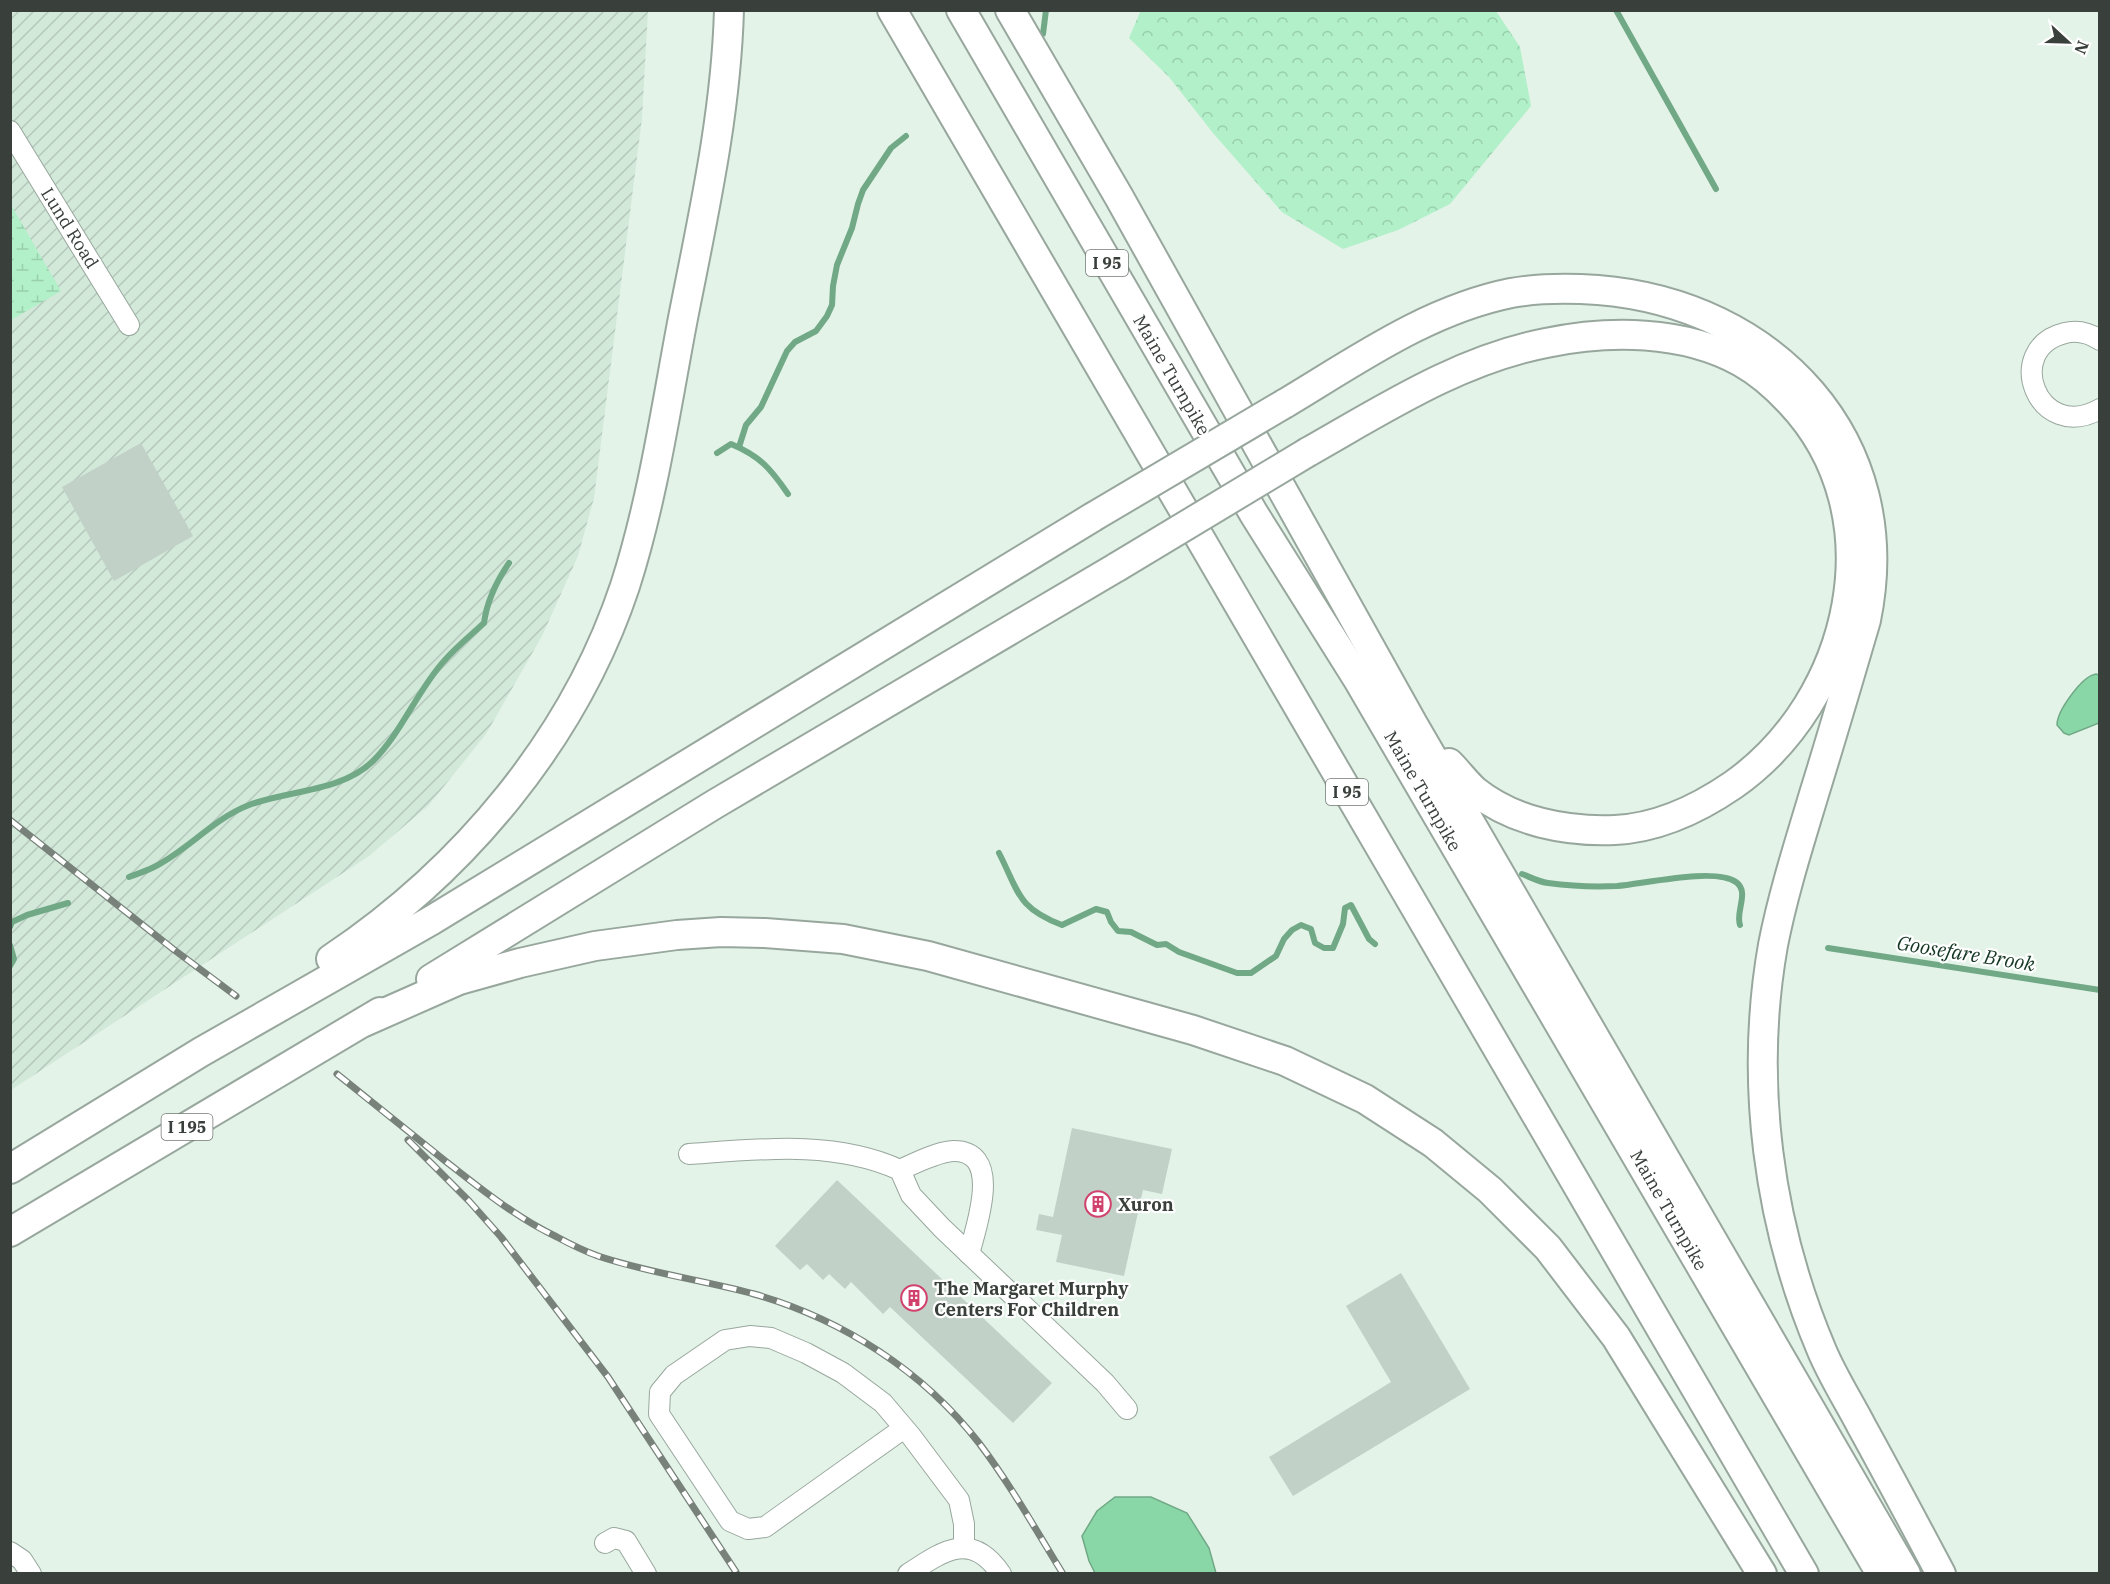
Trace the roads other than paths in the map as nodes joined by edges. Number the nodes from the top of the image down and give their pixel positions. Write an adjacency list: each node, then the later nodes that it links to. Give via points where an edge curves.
1 (729, 10): 11 (highway, via 721,114 646,513 624,588 589,670 551,737 509,796 431,880 344,951)
2 (892, 10): 27 (highway, I 95)
3 (961, 10): 28 (highway, Maine Turnpike / I 95, via 1254,514 1364,688)
4 (1010, 10): 9 (highway)
5 (10, 131): 6 (street, Lund Road)
6 (129, 324)
7 (2100, 340): 8 (street, via 2085,332 2057,335 2045,342 2032,367 2036,395 2057,414 2071,418)
8 (2100, 410)
9 (1413, 724): 10 (highway, bridge, via 1475,791 1514,813 1552,826 1587,831 1625,830 1658,823 1708,800 1742,778 1793,729 1817,692 1844,619 1850,572 1845,503 1819,438 1774,387 1744,363 1685,341 1630,335 1558,341 1501,354 1452,373 1308,452 715,804); 29 (highway)
10 (364, 1022): 15 (highway, I 195); 26 (highway, via 459,980 595,946 676,935 765,933 843,939 928,956 1193,1030 1285,1061 1365,1099 1433,1143 1490,1190 1548,1248 1616,1337)
11 (201, 1052): 13 (highway); 30 (highway, bridge, via 432,920 1401,334 1447,312 1513,293 1582,289 1659,299 1735,331 1794,374 1823,405 1842,435 1867,505 1873,577 1866,620 1773,945 1763,1041 1767,1145 1788,1255 1823,1354)
12 (689, 1154): 14 (street, via 779,1148 815,1150 879,1160)
13 (10, 1169)
14 (900, 1170): 16 (street, via 911,1195); 16 (street, via 954,1151 971,1156 981,1166 980,1216)
15 (10, 1232)
16 (969, 1254): 17 (street, via 1105,1383)
17 (1127, 1409)
18 (904, 1428): 18 (street, via 884,1403 843,1373 771,1338 725,1340 674,1375 660,1392 659,1414 730,1521 748,1529 765,1527); 20 (street, via 959,1500)
19 (605, 1543): 23 (street, via 614,1538 626,1541)
20 (964, 1548): 24 (street, via 946,1552); 25 (street, via 990,1558)
21 (10, 1552): 22 (street, via 22,1560)
22 (31, 1574)
23 (646, 1574)
24 (908, 1574)
25 (1001, 1574)
26 (1762, 1574)
27 (1804, 1574)
28 (1881, 1574)
29 (1906, 1574)
30 (1941, 1574)

